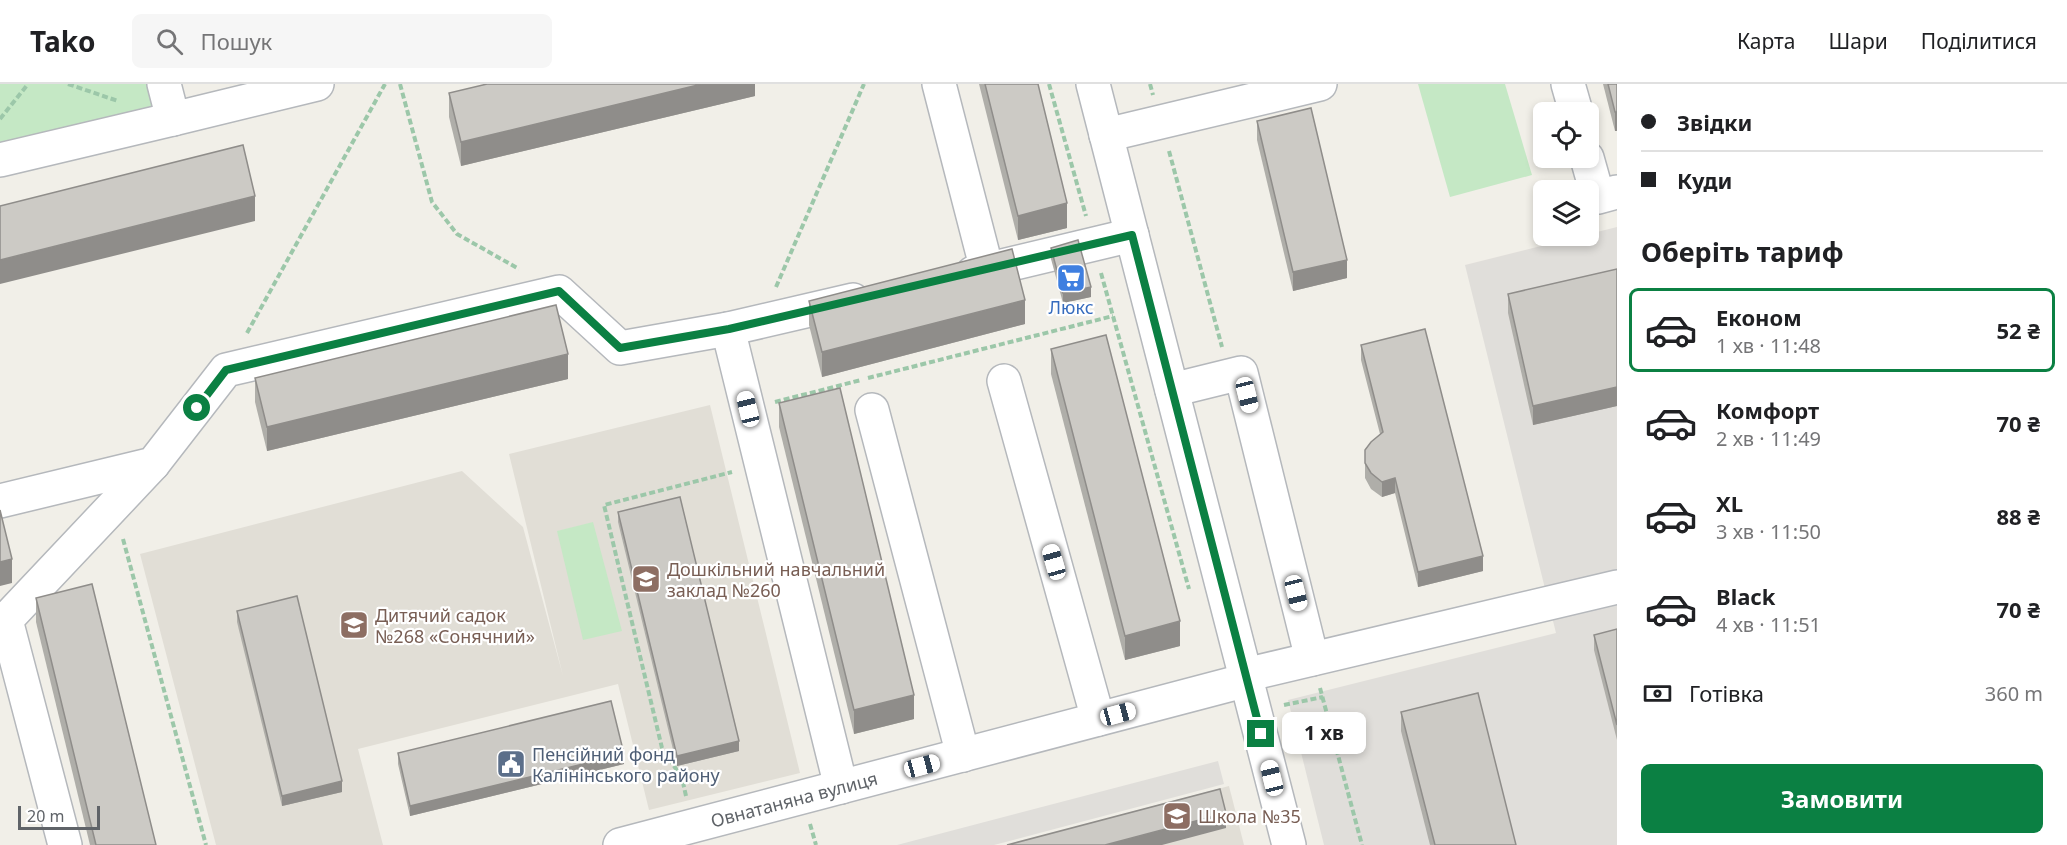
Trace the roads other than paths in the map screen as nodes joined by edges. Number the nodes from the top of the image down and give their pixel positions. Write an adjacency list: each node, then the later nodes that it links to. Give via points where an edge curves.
1 (164, 84): 8 (street)
2 (316, 84): 8 (street)
3 (939, 84): 14 (street)
4 (1093, 84): 9 (street)
5 (1320, 84): 9 (street)
6 (1568, 84): 7 (street)
7 (1572, 102)
8 (173, 119): 10 (street)
9 (1106, 135): 13 (street)
10 (0, 160)
11 (1590, 168): 12 (street, via 1598,197)
12 (1617, 192)
13 (1132, 235): 14 (street); 19 (street)
14 (987, 270): 15 (street)
15 (942, 280)
16 (886, 293): 17 (street)
17 (729, 329): 21 (street, via 620,348 559,291 226,370); 28 (street)
18 (1004, 381): 26 (street)
19 (1172, 390): 24 (street, via 1241,373); 25 (street)
20 (872, 410): 27 (street)
21 (153, 464): 22 (street); 29 (street, via 6,620)
22 (0, 501)
23 (1617, 587): 24 (street, Овнатаняна вулиця)
24 (1312, 659): 25 (street, Овнатаняна вулиця)
25 (1246, 677): 26 (street, Овнатаняна вулиця); 31 (street)
26 (1098, 719): 27 (street, Овнатаняна вулиця)
27 (963, 755): 28 (street, Овнатаняна вулиця)
28 (841, 787): 30 (street, Овнатаняна вулиця)
29 (65, 845)
30 (620, 845)
31 (1289, 845)

